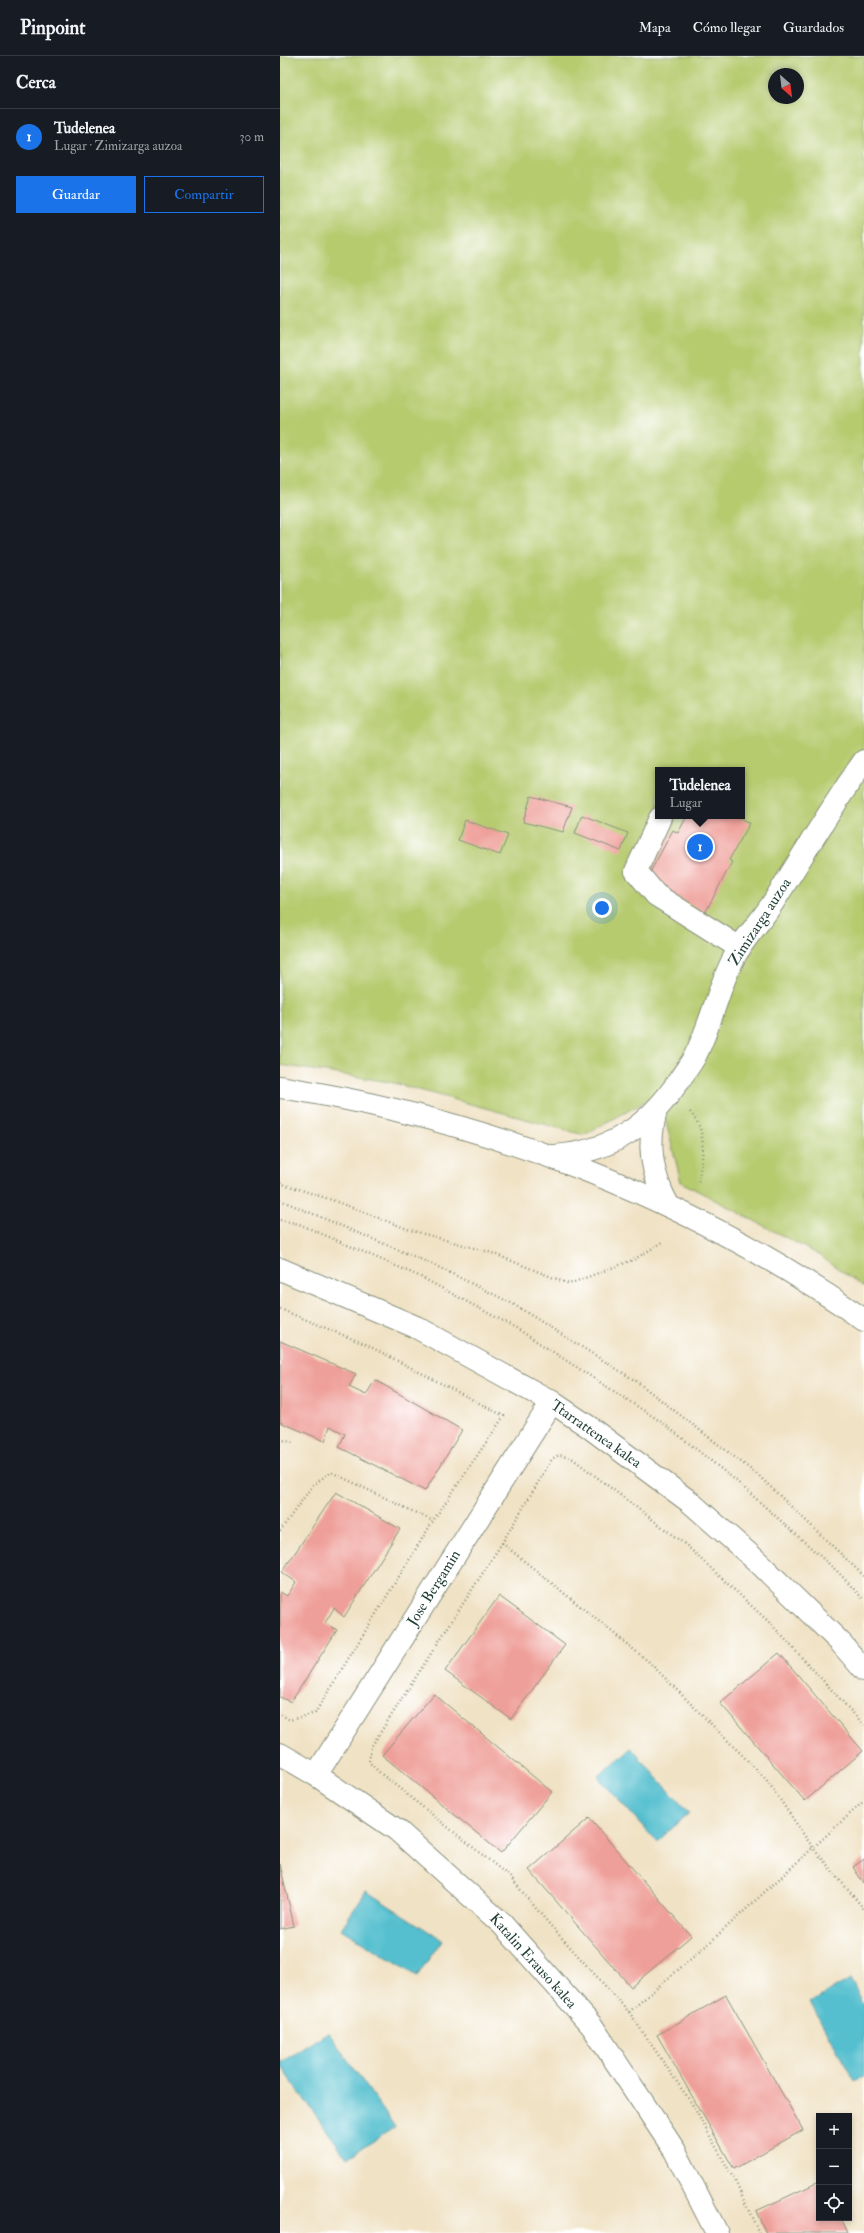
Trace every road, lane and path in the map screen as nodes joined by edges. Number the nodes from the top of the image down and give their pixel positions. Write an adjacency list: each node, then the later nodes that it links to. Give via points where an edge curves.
1 (864, 761): 3 (street, Zimizarga auzoa, via 834,802 773,902)
2 (660, 819): 3 (street, via 636,871 656,895)
3 (740, 948): 5 (street, Zimizarga auzoa, via 720,988 695,1056)
4 (280, 1087): 7 (street, via 356,1100 430,1118)
5 (672, 1091): 6 (street, Zimizarga auzoa); 9 (path, via 696,1118 704,1142)
6 (656, 1110): 7 (street, Zimizarga auzoa, via 625,1136 608,1145); 11 (street, via 650,1142 651,1159 658,1186)
7 (551, 1157): 11 (street)
8 (280, 1183): 13 (path, via 410,1230 492,1253 569,1284 633,1260)
9 (698, 1183)
10 (280, 1200): 23 (path, via 432,1264 513,1304 636,1381 758,1475)
11 (668, 1205): 16 (street, via 776,1262)
12 (280, 1220): 24 (path, via 299,1224 420,1276 516,1328 657,1419 734,1479 838,1572)
13 (662, 1242)
14 (280, 1269): 17 (street, Ttarrattenea kalea, via 416,1327)
15 (280, 1309): 20 (path, via 367,1345 504,1416)
16 (864, 1320)
17 (552, 1402): 25 (street, Ttarrattenea kalea, via 690,1502 758,1562 841,1643); 29 (street, Jose Bergamin)
18 (280, 1439): 19 (path)
19 (292, 1443)
20 (433, 1521): 21 (path, via 331,1472 313,1485); 26 (path, via 315,1713 290,1720)
21 (280, 1531)
22 (502, 1543): 27 (path, via 552,1459 560,1455 573,1459 687,1546 770,1623); 31 (path, via 648,1661 766,1779); 33 (path, via 371,1747 369,1762 509,1876)
23 (864, 1576)
24 (864, 1600)
25 (864, 1670)
26 (280, 1714)
27 (864, 1725)
28 (280, 1754): 29 (street, Katalin Erauso kalea)
29 (316, 1775): 34 (street, Katalin Erauso kalea, via 397,1830 502,1924 592,2026 675,2151)
30 (864, 1801): 31 (path)
31 (814, 1848): 32 (path); 33 (path)
32 (864, 1909)
33 (629, 2012): 35 (path, via 692,2104 735,2181)
34 (716, 2233)
35 (759, 2233)

